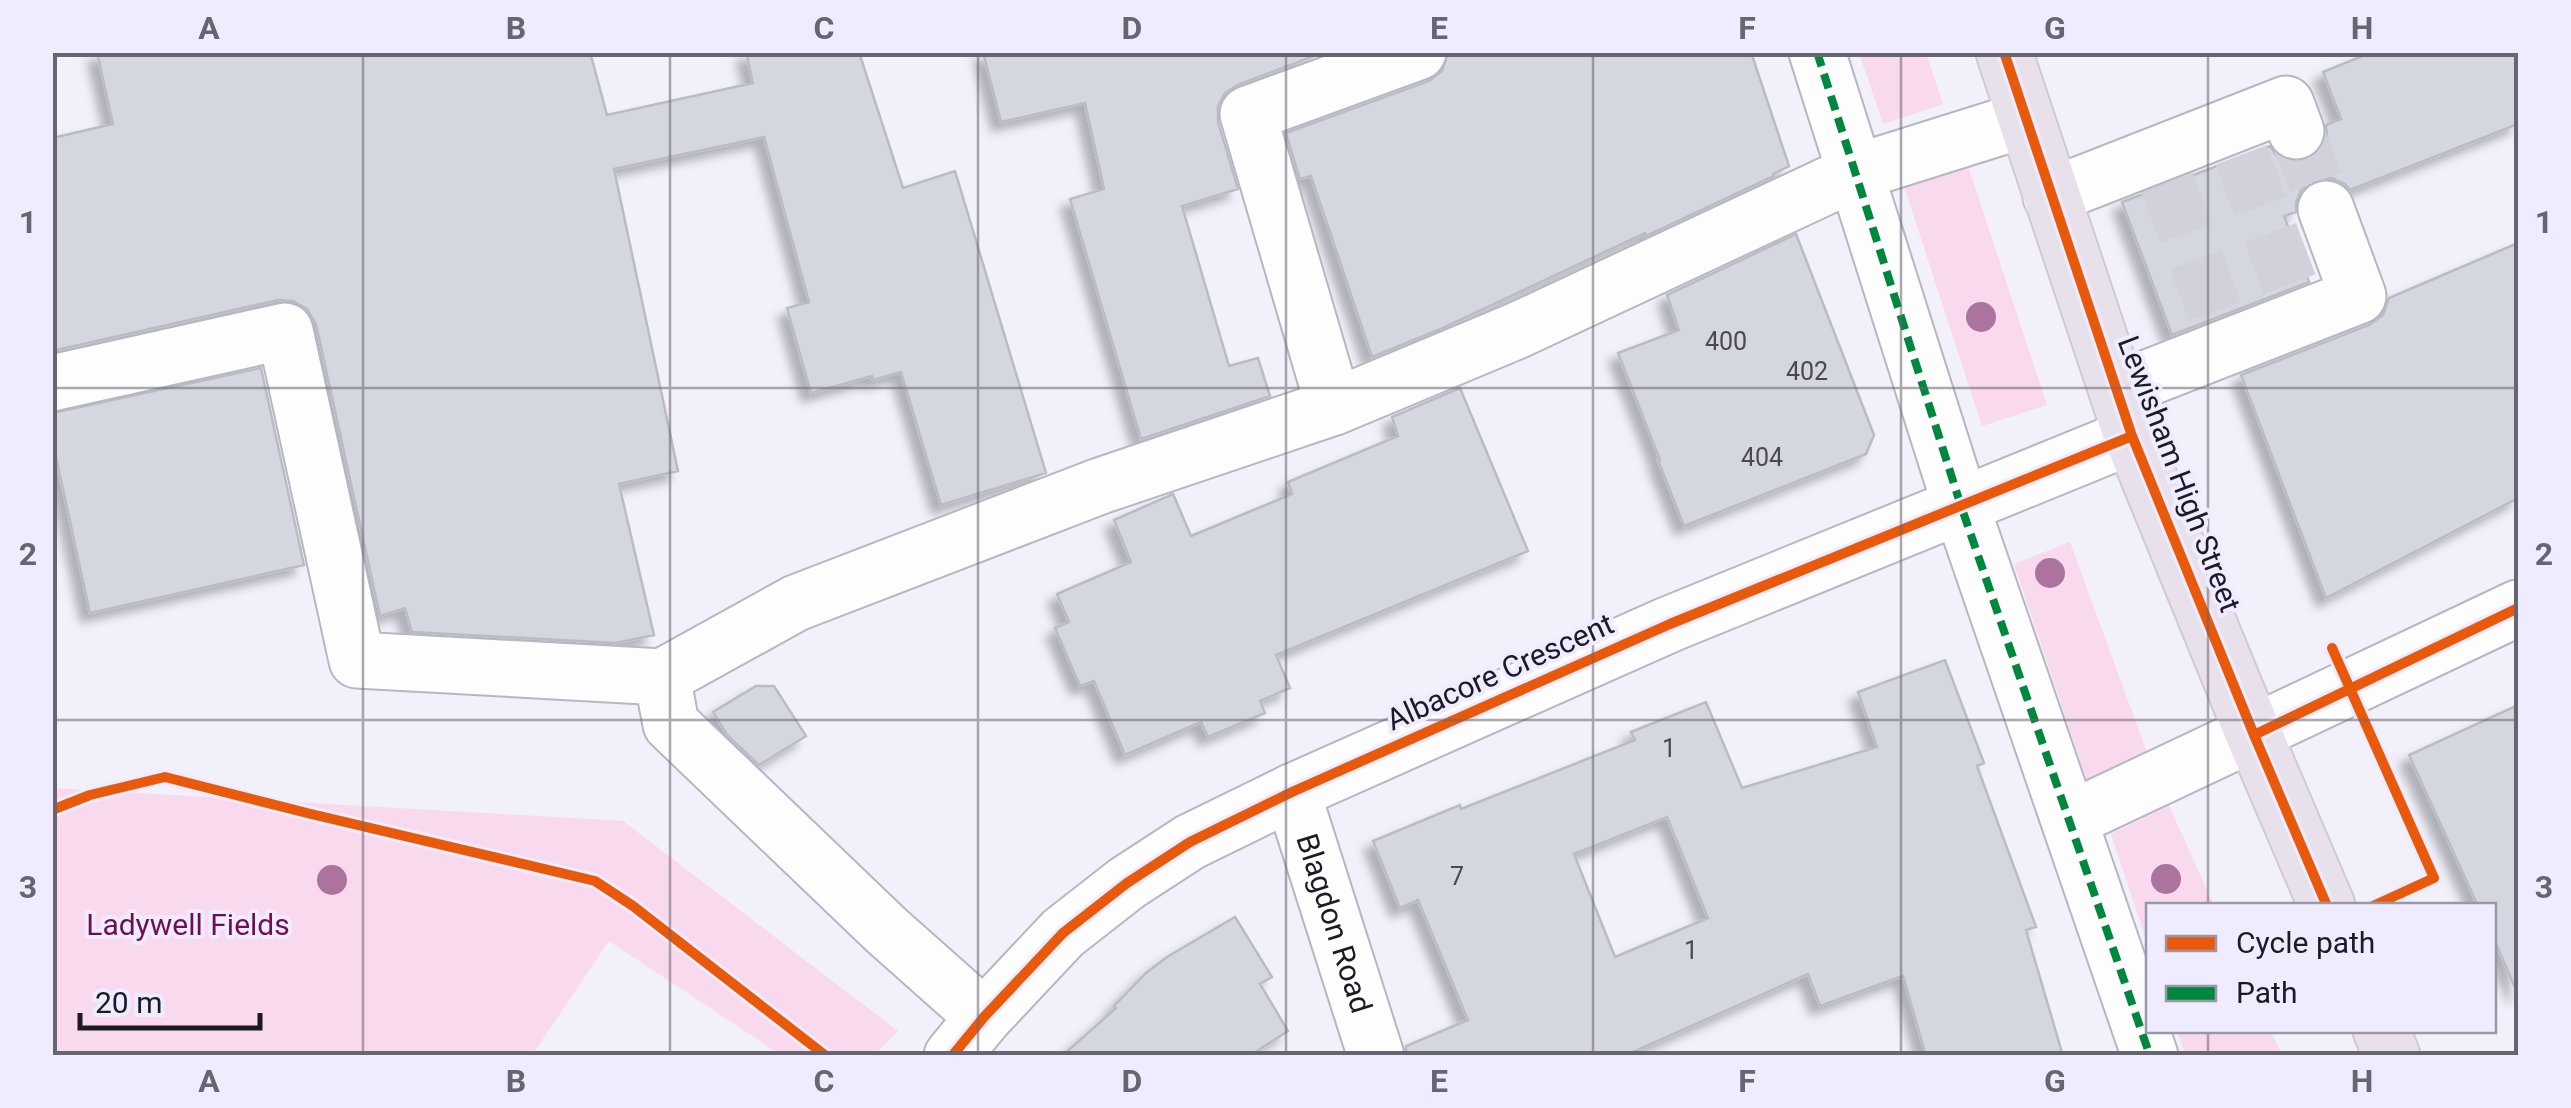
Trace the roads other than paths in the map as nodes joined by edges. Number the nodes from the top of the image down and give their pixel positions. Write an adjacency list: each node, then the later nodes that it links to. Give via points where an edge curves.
1 (1418, 52): 10 (street, via 1248,114)
2 (1817, 52): 6 (street)
3 (2004, 52): 4 (highway, Lewisham High Street)
4 (2026, 119): 6 (street); 7 (highway, Lewisham High Street)
5 (2296, 131): 7 (street, via 2286,104 2235,140 2162,168)
6 (1854, 173): 10 (street, via 1516,331); 12 (street)
7 (2051, 196): 11 (highway, Lewisham High Street)
8 (2326, 209): 11 (street, Albacore Crescent, via 2358,296)
9 (52, 384): 14 (street, via 285,332 358,660)
10 (1334, 407): 14 (street, via 1100,486 796,603)
11 (2125, 413): 12 (street, Albacore Crescent); 15 (highway, Lewisham High Street)
12 (1961, 506): 16 (street, Albacore Crescent, via 1670,624); 17 (street)
13 (2518, 608): 15 (street)
14 (662, 677): 19 (street, via 671,724 886,930)
15 (2254, 735): 17 (street); 18 (highway, Lewisham High Street)
16 (1292, 792): 19 (street, Albacore Crescent, via 1190,842 1127,883 1063,933); 20 (street, Blagdon Road)
17 (2069, 820): 21 (street)
18 (2327, 903)
19 (968, 1036)
20 (1376, 1056)
21 (2150, 1056)

